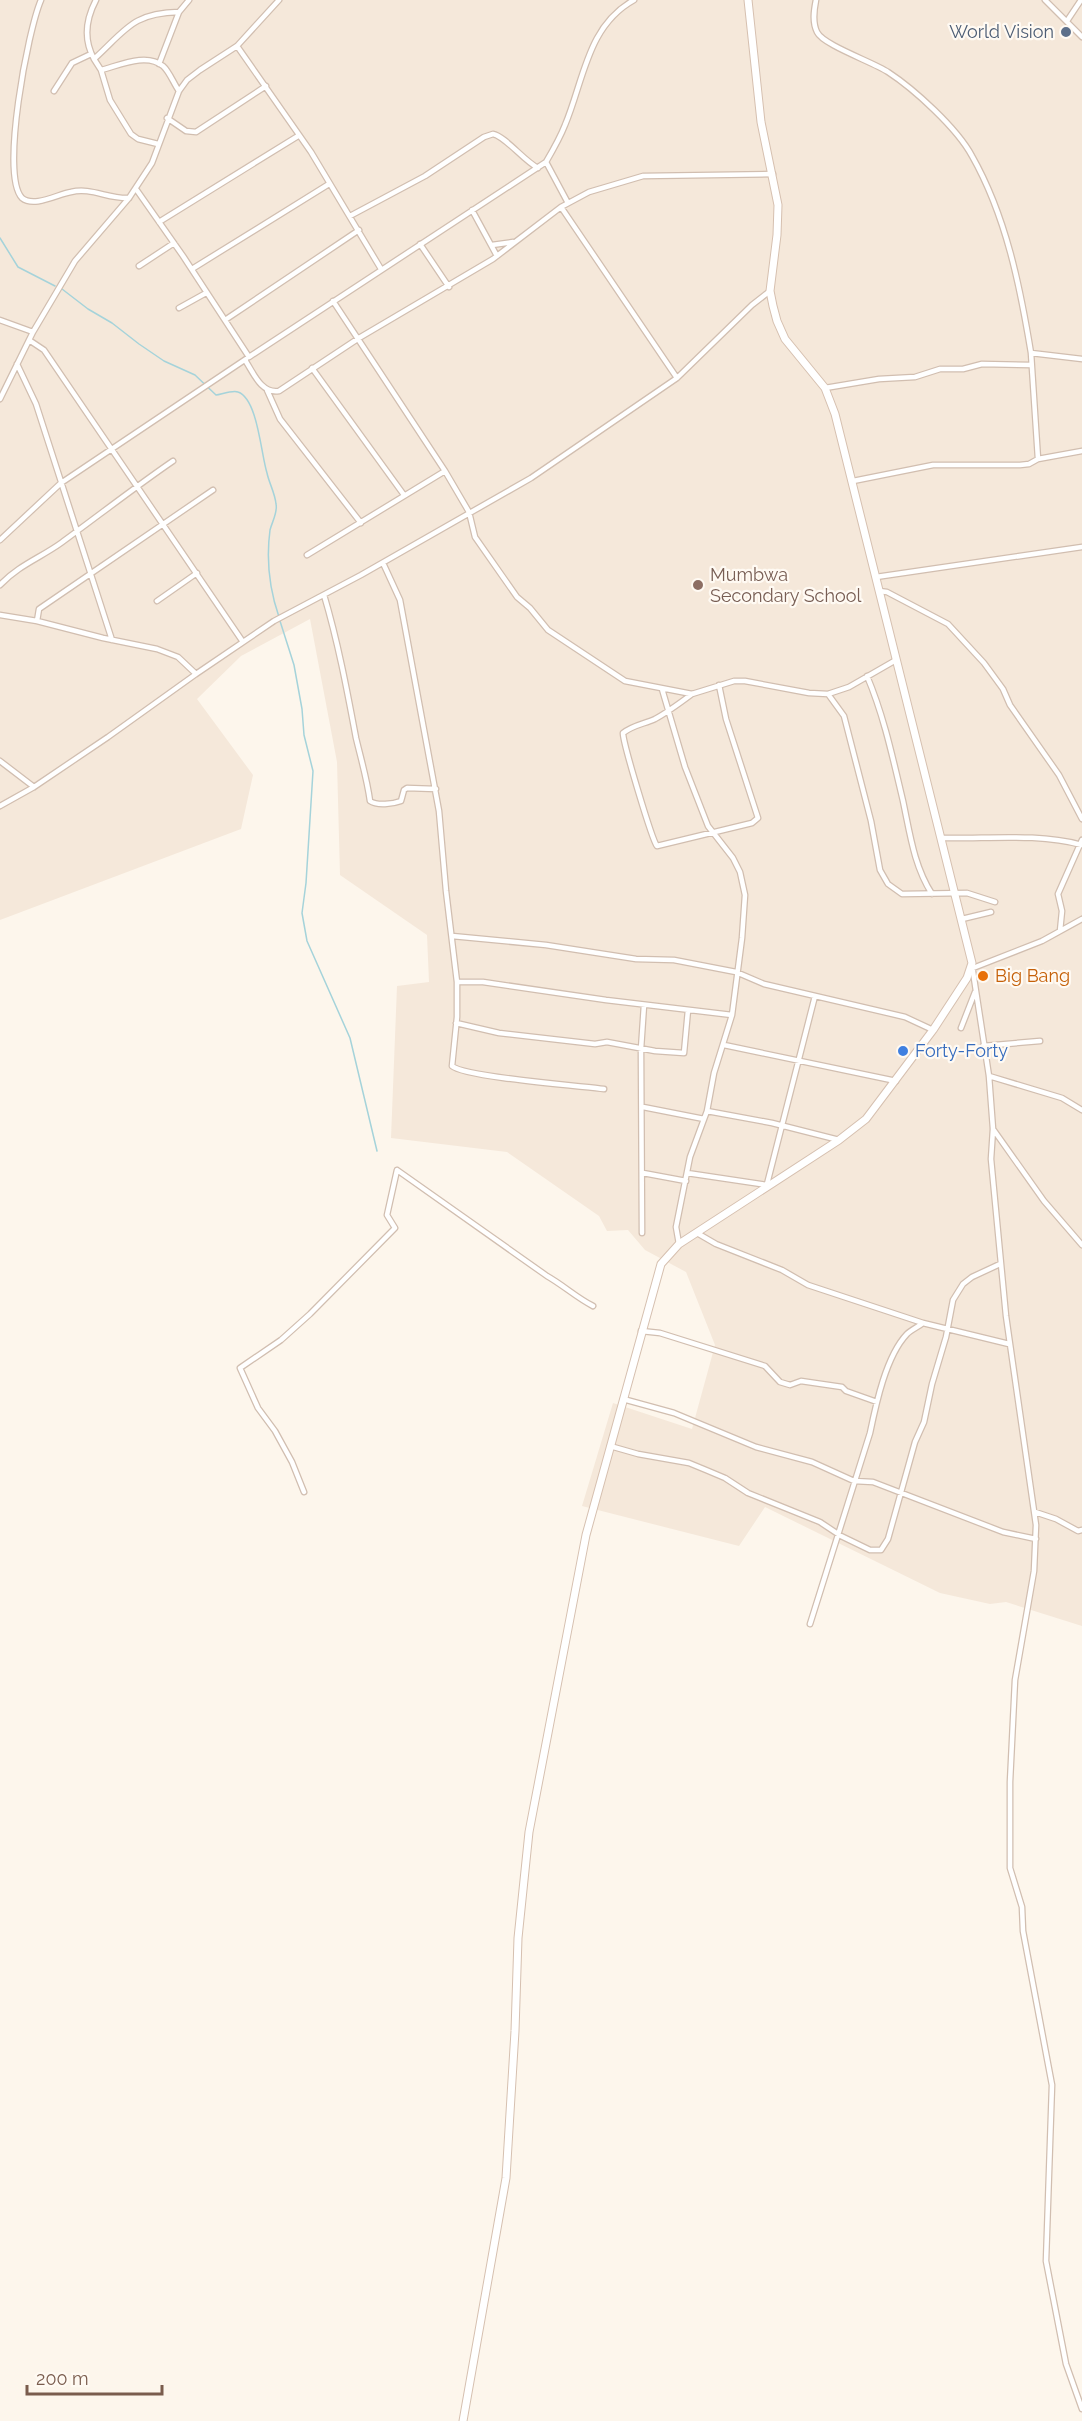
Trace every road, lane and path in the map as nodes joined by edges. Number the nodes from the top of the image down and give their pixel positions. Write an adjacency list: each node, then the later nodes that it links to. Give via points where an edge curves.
1 (41, 0): 28 (street, via 12,126 18,192 28,200 44,200 78,190)
2 (96, 0): 14 (street, via 88,18 87,39)
3 (189, 0): 10 (street)
4 (279, 0): 13 (street)
5 (634, 0): 23 (street, via 612,16 592,44 566,124)
6 (748, 0): 25 (street, via 761,122)
7 (816, 0): 53 (street, via 815,25 822,38 869,61 914,91 971,154 1000,218 1017,278)
8 (1045, 0): 11 (street)
9 (1081, 0): 11 (street)
10 (179, 12): 14 (street, via 138,19); 15 (street)
11 (1067, 21): 12 (street)
12 (1082, 37)
13 (237, 46): 17 (street); 19 (street, via 187,80)
14 (93, 56): 16 (street); 18 (street, via 72,63)
15 (159, 64): 16 (street, via 140,60); 19 (street)
16 (101, 70): 22 (street, via 110,100 131,134)
17 (266, 86): 20 (street, via 196,132 186,131); 21 (street)
18 (54, 91)
19 (179, 91): 20 (street)
20 (167, 118): 22 (street)
21 (298, 136): 26 (street); 33 (street)
22 (158, 144): 27 (street)
23 (546, 162): 24 (street); 29 (street)
24 (538, 168): 31 (street); 32 (street, via 493,134)
25 (773, 174): 29 (street, via 643,176 589,192); 44 (street, via 778,205)
26 (329, 184): 32 (street); 41 (street)
27 (136, 189): 28 (street); 33 (street)
28 (129, 198): 50 (street, via 75,261)
29 (568, 203): 30 (street)
30 (561, 207): 35 (street); 59 (street)
31 (472, 210): 37 (street); 38 (street)
32 (350, 216): 34 (street)
33 (159, 222): 36 (street)
34 (360, 230): 42 (street); 49 (street)
35 (519, 239): 38 (street); 39 (street)
36 (174, 243): 40 (street); 41 (street)
37 (420, 244): 42 (street); 43 (street)
38 (492, 245): 39 (street)
39 (497, 256): 43 (street)
40 (139, 266)
41 (192, 269): 45 (street)
42 (381, 269): 46 (street)
43 (449, 287): 51 (street)
44 (770, 291): 59 (street); 60 (street, via 785,339)
45 (206, 293): 47 (street); 49 (street)
46 (333, 301): 51 (street); 54 (street)
47 (180, 308)
48 (0, 320): 50 (street)
49 (225, 320): 54 (street)
50 (33, 332): 52 (street)
51 (359, 338): 58 (street); 67 (street)
52 (29, 340): 56 (street); 63 (street, via 44,350)
53 (1031, 353): 55 (street); 57 (street)
54 (247, 358): 61 (street); 63 (street)
55 (1082, 359)
56 (17, 364): 62 (street); 69 (street, via 36,404)
57 (1032, 364): 60 (street, via 982,364); 65 (street)
58 (312, 368): 61 (street, via 279,391); 72 (street)
59 (677, 378): 73 (street, via 531,478)
60 (825, 388): 68 (street)
61 (267, 390): 74 (street, via 280,419)
62 (0, 399)
63 (112, 448): 69 (street); 70 (street)
64 (1082, 451): 65 (street)
65 (1038, 459): 68 (street, via 1020,465 933,465)
66 (173, 461): 70 (street)
67 (445, 471): 72 (street); 73 (street)
68 (854, 481): 83 (street)
69 (61, 483): 76 (street); 77 (street)
70 (138, 486): 75 (street); 76 (street)
71 (213, 490): 75 (street)
72 (404, 495): 74 (street)
73 (469, 512): 80 (street); 96 (street, via 475,537 517,597 548,630 627,682)
74 (361, 523): 79 (street)
75 (163, 525): 81 (street); 82 (street)
76 (76, 530): 82 (street); 84 (street, via 22,565)
77 (0, 540)
78 (1082, 547): 83 (street)
79 (307, 555)
80 (383, 563): 86 (street); 102 (street, via 400,600)
81 (197, 573): 87 (street); 91 (street)
82 (90, 574): 89 (street, via 39,609); 90 (street)
83 (876, 577): 85 (street)
84 (0, 585)
85 (879, 591): 92 (street); 104 (street, via 939,617 962,637 1003,689 1059,775)
86 (324, 595): 91 (street); 102 (street, via 370,801 394,803 401,801 407,788)
87 (157, 601)
88 (0, 615): 89 (street)
89 (37, 621): 90 (street)
90 (112, 640): 93 (street, via 168,652)
91 (243, 642): 93 (street)
92 (896, 660): 94 (street); 106 (street)
93 (195, 674): 101 (street)
94 (867, 676): 98 (street); 109 (street, via 888,738 919,873)
95 (719, 685): 97 (street); 98 (street, via 745,681); 105 (street, via 758,818)
96 (662, 689): 97 (street); 99 (street)
97 (692, 694): 99 (street)
98 (828, 694): 109 (street, via 844,716 880,870 894,890 902,894)
99 (669, 711): 105 (street, via 685,767); 105 (street, via 623,735 654,844 660,846)
100 (0, 761): 101 (street)
101 (34, 787): 103 (street)
102 (436, 789): 115 (street)
103 (0, 806)
104 (1082, 819)
105 (713, 833): 117 (street, via 733,858 744,882 745,915)
106 (942, 838): 107 (street, via 999,837); 108 (street)
107 (1081, 843): 114 (street, via 1058,894 1062,911)
108 (955, 893): 109 (street); 110 (street); 112 (street)
109 (932, 894)
110 (995, 902)
111 (991, 912): 112 (street)
112 (962, 919): 116 (street)
113 (1082, 919): 114 (street)
114 (1060, 931): 116 (street)
115 (452, 936): 117 (street, via 636,959 674,960); 118 (street)
116 (972, 965): 119 (street); 126 (street)
117 (736, 972): 120 (street, via 764,984); 123 (street)
118 (457, 982): 121 (street, via 483,982); 124 (street)
119 (976, 990): 125 (street); 129 (street)
120 (815, 996): 126 (street, via 905,1017); 131 (street)
121 (644, 1005): 122 (street); 130 (street)
122 (688, 1010): 123 (street); 130 (street, via 684,1053)
123 (732, 1015): 128 (street)
124 (456, 1023): 130 (street, via 499,1033); 134 (street, via 451,1064 454,1069)
125 (962, 1028)
126 (933, 1030): 133 (street)
127 (1041, 1041): 129 (street)
128 (724, 1045): 131 (street); 137 (street)
129 (984, 1046): 132 (street)
130 (641, 1048): 135 (street)
131 (798, 1062): 133 (street); 139 (street)
132 (989, 1076): 136 (street, via 1062,1098); 140 (street)
133 (896, 1081): 141 (street, via 866,1119)
134 (604, 1089)
135 (643, 1107): 138 (street); 142 (street)
136 (1082, 1110)
137 (707, 1111): 138 (street); 139 (street)
138 (704, 1119): 143 (street)
139 (782, 1125): 141 (street); 145 (street)
140 (993, 1129): 149 (street, via 1044,1201); 150 (street, via 991,1159)
141 (839, 1140): 145 (street)
142 (643, 1173): 144 (street); 146 (street)
143 (687, 1173): 144 (street); 145 (street)
144 (686, 1181): 148 (street, via 676,1227)
145 (766, 1187): 147 (street)
146 (642, 1233)
147 (697, 1233): 148 (street); 152 (street, via 808,1285)
148 (679, 1244): 154 (street, via 661,1264)
149 (1082, 1245)
150 (1000, 1264): 153 (street, via 963,1284 953,1300); 155 (street)
151 (593, 1306): 160 (street, via 397,1170 387,1215 395,1228 281,1340 240,1368 258,1408 292,1462)
152 (923, 1323): 153 (street); 157 (street, via 907,1334 896,1350)
153 (947, 1330): 155 (street); 161 (street)
154 (641, 1331): 156 (street); 157 (street, via 660,1333 765,1366 780,1382 790,1385 801,1381 842,1388)
155 (1009, 1344): 162 (street)
156 (623, 1399): 158 (street); 159 (street, via 674,1413)
157 (877, 1401): 159 (street)
158 (610, 1446): 164 (street, via 688,1463 819,1522); 168 (street, via 586,1535 529,1832 518,1938 506,2178)
159 (854, 1481): 161 (street, via 873,1482); 164 (street)
160 (304, 1492)
161 (902, 1493): 164 (street, via 888,1539 880,1550 870,1550); 165 (street, via 1003,1532)
162 (1035, 1512): 163 (street); 165 (street)
163 (1082, 1530)
164 (839, 1535): 166 (street)
165 (1036, 1539): 167 (street, via 1015,1680 1010,1868 1022,1906 1023,1931 1052,2085 1046,2261 1066,2364)
166 (810, 1624)
167 (1082, 2409)
168 (463, 2421)

